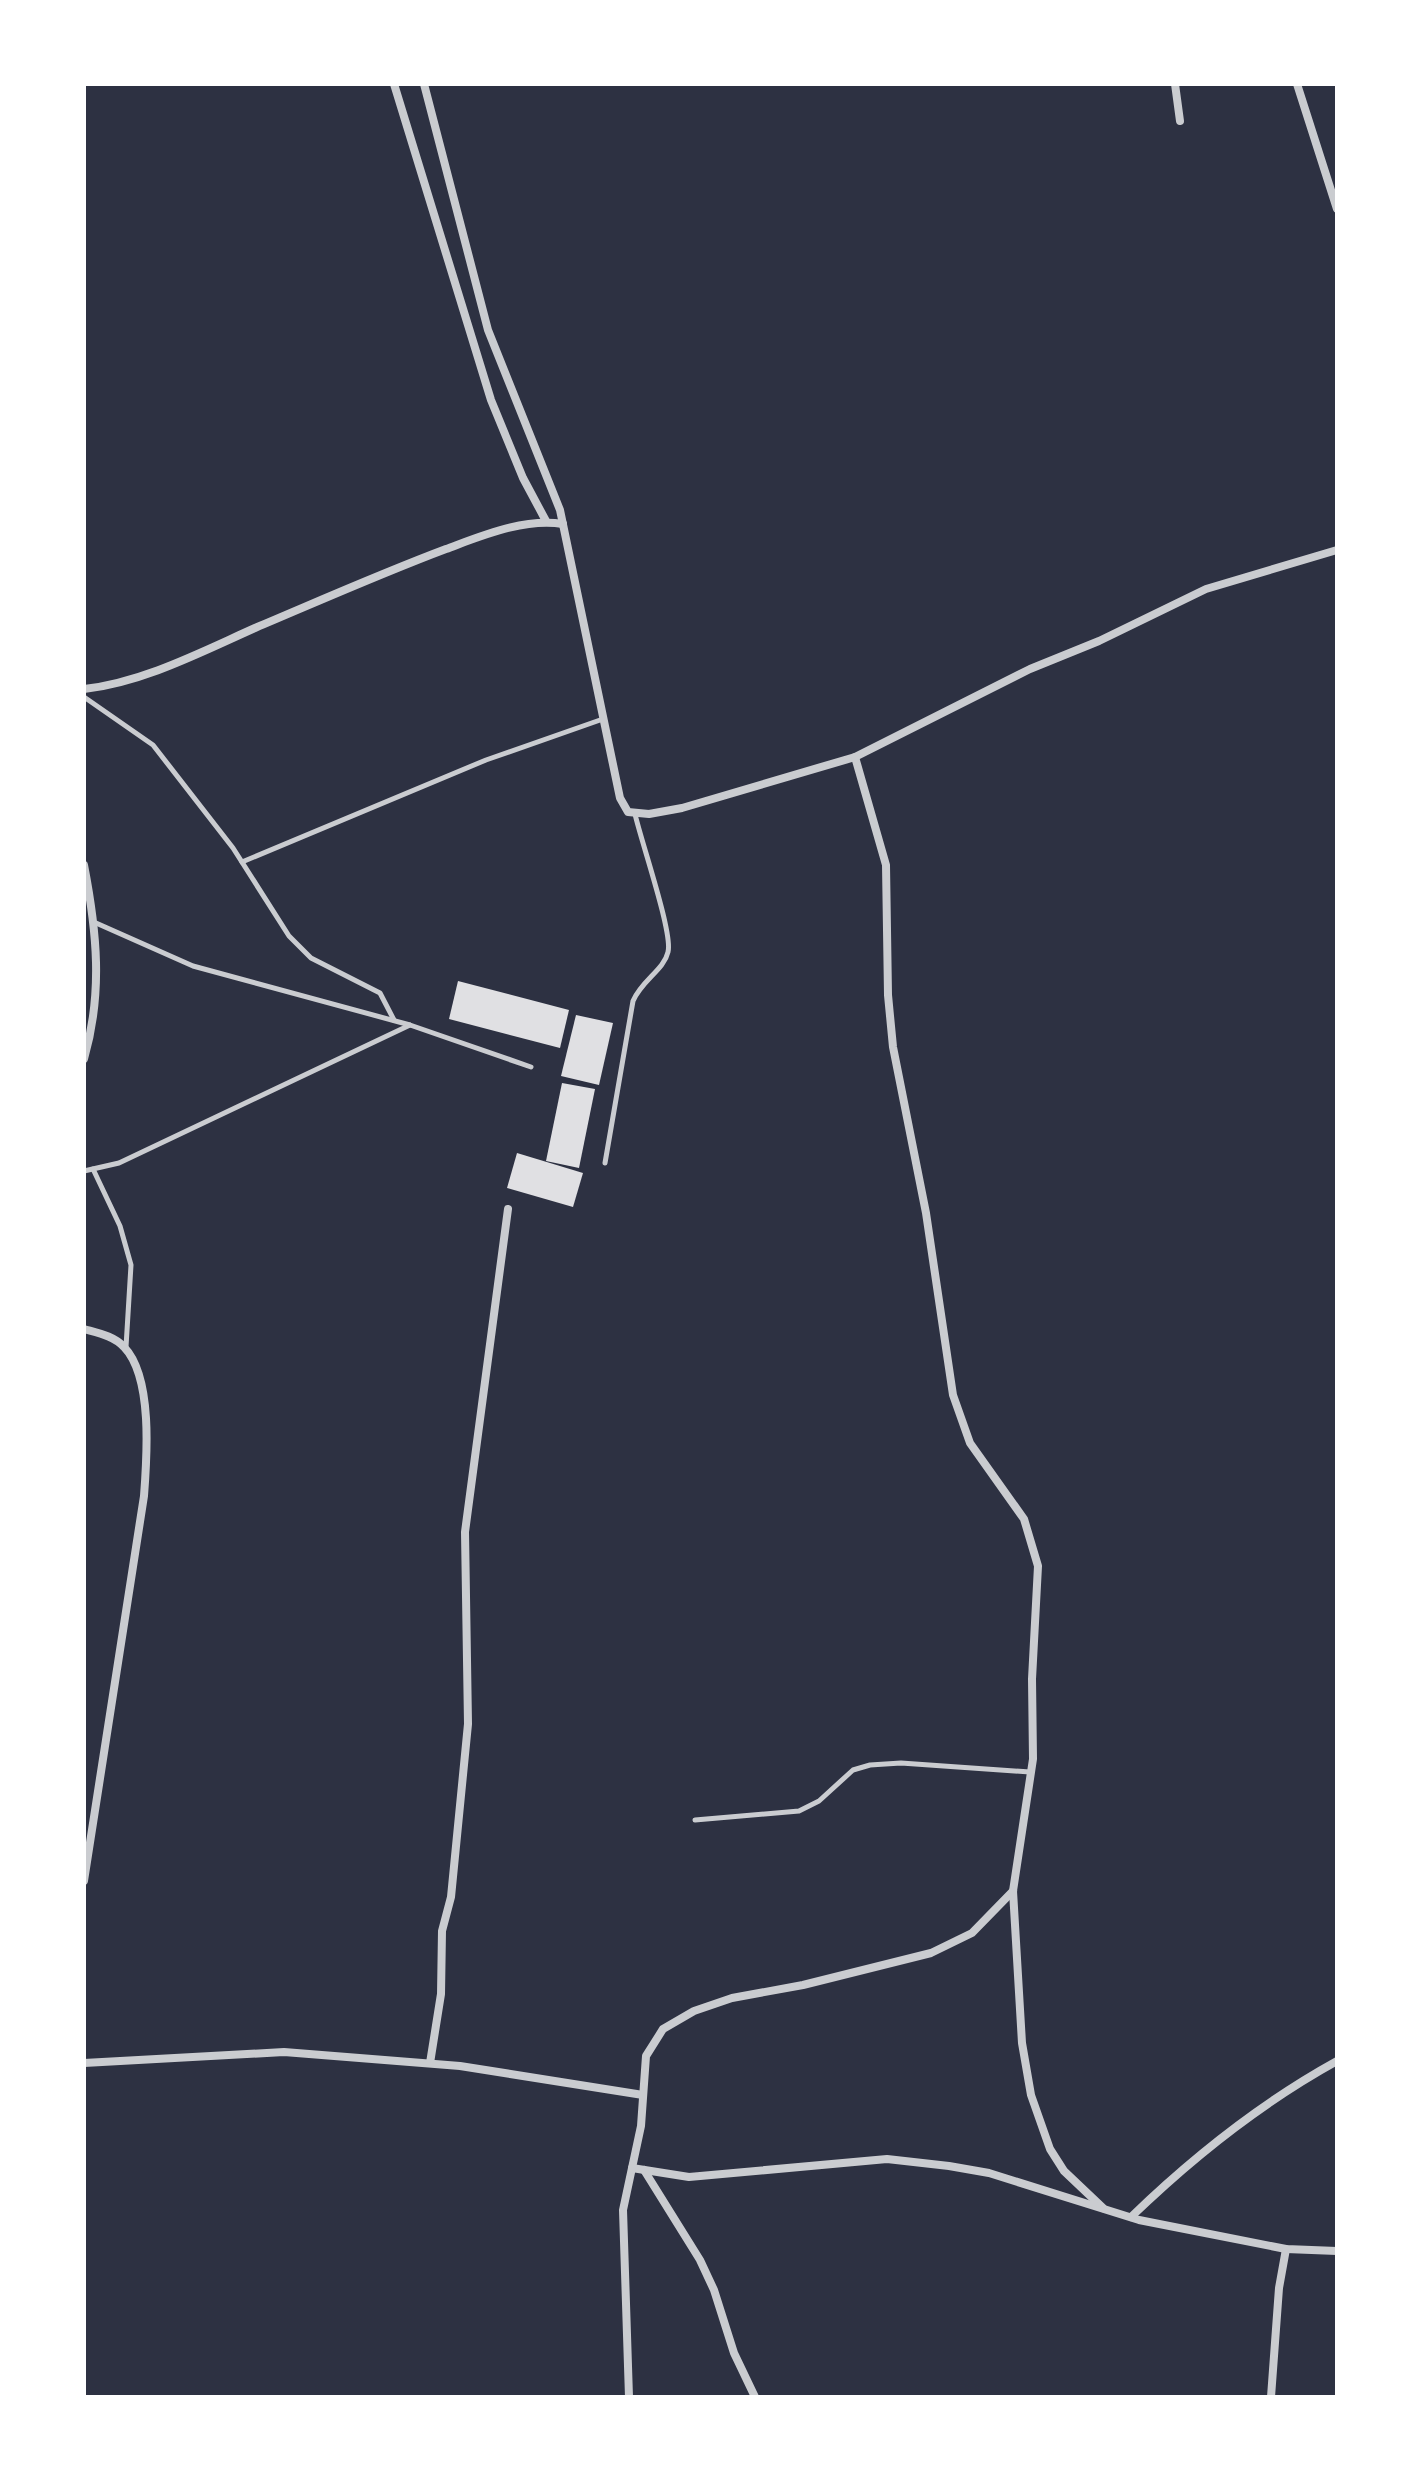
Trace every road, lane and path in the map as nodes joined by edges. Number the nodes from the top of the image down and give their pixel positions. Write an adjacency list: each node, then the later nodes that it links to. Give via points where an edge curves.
1 (394, 84): 7 (street, via 491,400)
2 (424, 84): 8 (street, via 488,330)
3 (1175, 84): 5 (street)
4 (1297, 84): 6 (street)
5 (1180, 121)
6 (1337, 209)
7 (546, 521): 8 (street); 10 (street, via 477,538 185,660)
8 (563, 524): 12 (street)
9 (1337, 550): 13 (street, via 1206,589)
10 (84, 689)
11 (84, 697): 15 (lane, via 153,745)
12 (604, 719): 14 (street, via 620,798); 15 (lane, via 486,760)
13 (855, 757): 14 (street, via 756,789); 28 (street, via 886,865 893,1047 926,1213 953,1395 970,1443 1024,1519 1038,1566)
14 (635, 814): 22 (lane, via 670,943 661,968 645,979 633,1001)
15 (242, 862): 18 (lane, via 289,936 311,958 380,993)
16 (84, 865): 17 (street)
17 (96, 923): 18 (lane, via 193,966); 20 (street, via 98,986)
18 (394, 1020): 19 (lane)
19 (410, 1025): 21 (lane); 23 (lane, via 119,1163)
20 (84, 1059)
21 (531, 1067)
22 (605, 1163)
23 (93, 1169): 24 (lane); 27 (lane, via 120,1226 131,1265)
24 (84, 1171)
25 (508, 1209): 34 (street, via 465,1532 468,1724)
26 (84, 1329): 27 (street, via 112,1337)
27 (125, 1348): 30 (street, via 136,1365 148,1443 144,1496)
28 (1030, 1772): 29 (lane, via 870,1765 853,1770 819,1801 799,1811); 31 (street)
29 (695, 1820)
30 (84, 1881)
31 (1013, 1891): 35 (street, via 972,1933 931,1953 694,2011 663,2029 646,2056); 38 (street, via 1022,2043 1031,2095 1050,2149 1064,2171)
32 (1337, 2061): 39 (street, via 1271,2101 1173,2177)
33 (84, 2063): 34 (street, via 284,2052)
34 (430, 2063): 35 (street)
35 (643, 2095): 36 (street)
36 (632, 2168): 37 (street); 42 (street, via 623,2210)
37 (644, 2170): 38 (street, via 689,2177 887,2159 989,2173); 43 (street, via 700,2260)
38 (1103, 2208): 39 (street)
39 (1131, 2217): 40 (street)
40 (1286, 2249): 41 (street); 44 (street)
41 (1337, 2251)
42 (629, 2397)
43 (755, 2397)
44 (1271, 2397)

